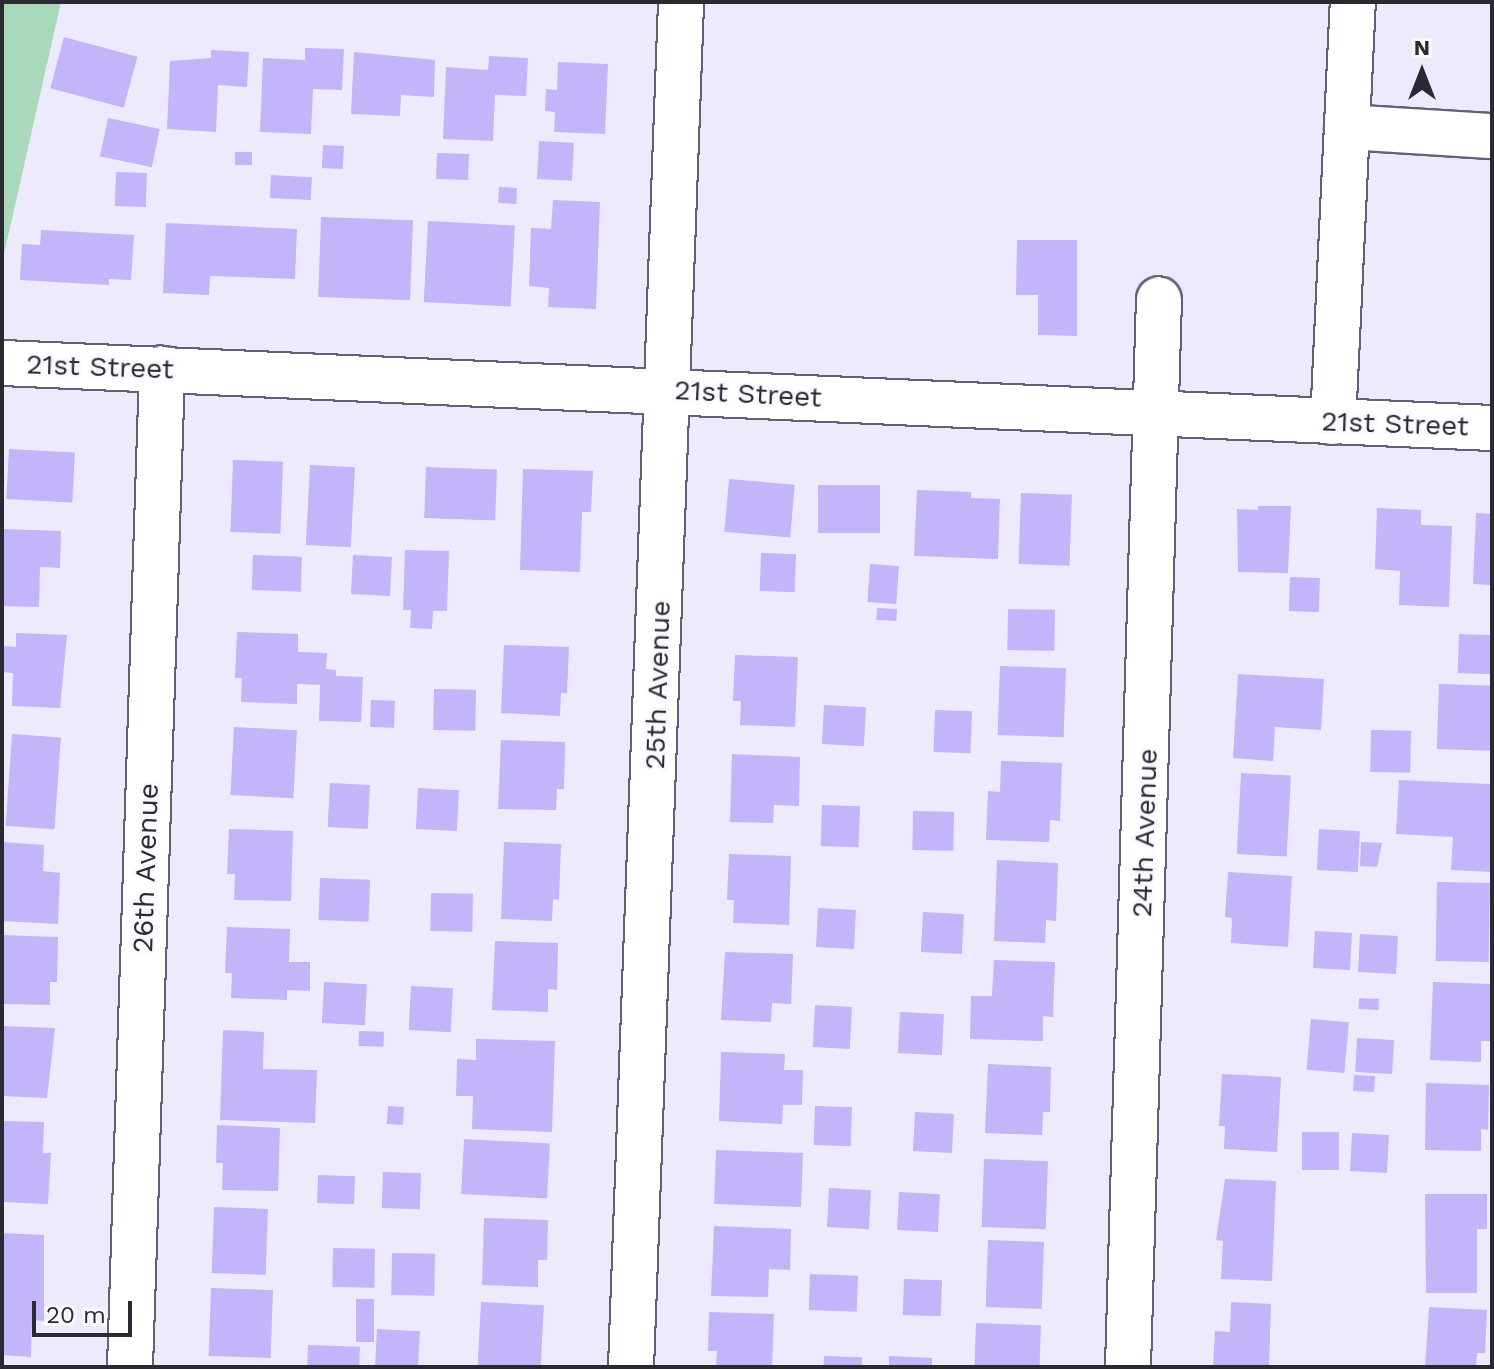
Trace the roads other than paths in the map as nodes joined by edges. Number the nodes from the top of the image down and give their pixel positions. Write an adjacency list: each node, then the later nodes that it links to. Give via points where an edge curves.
1 (681, 2): 8 (street, 25th Avenue)
2 (1353, 2): 3 (street)
3 (1347, 127): 4 (street); 10 (street)
4 (1492, 136)
5 (1159, 299): 9 (street, 24th Avenue)
6 (3, 363): 7 (street, 21st Street)
7 (162, 369): 8 (street, 21st Street); 12 (street, 26th Avenue)
8 (669, 390): 9 (street, 21st Street); 13 (street, 25th Avenue)
9 (1158, 415): 10 (street, 21st Street); 14 (street, 24th Avenue)
10 (1333, 422): 11 (street, 21st Street)
11 (1492, 428)
12 (130, 1367)
13 (631, 1367)
14 (1128, 1367)

